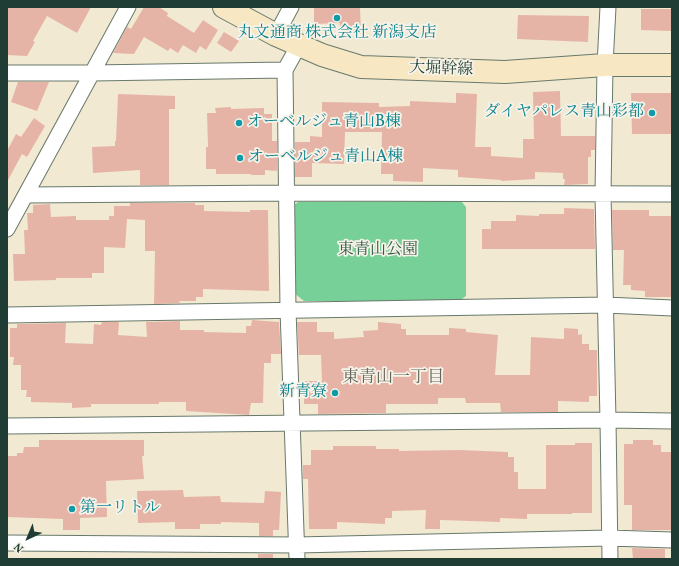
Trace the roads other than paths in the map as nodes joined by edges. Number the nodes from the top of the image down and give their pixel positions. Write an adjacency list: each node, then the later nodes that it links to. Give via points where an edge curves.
1 (128, 7): 11 (street)
2 (224, 7): 5 (street, 大堀幹線)
3 (291, 7): 5 (street)
4 (608, 7): 7 (street)
5 (276, 35): 6 (street, 大堀幹線)
6 (299, 45): 7 (street, 大堀幹線, via 361,67 505,72); 9 (street)
7 (605, 65): 8 (street, 大堀幹線); 13 (street)
8 (672, 65)
9 (285, 70): 11 (street); 12 (street)
10 (7, 73): 11 (street)
11 (92, 73): 15 (street)
12 (287, 193): 13 (street); 15 (street); 19 (street)
13 (603, 194): 14 (street); 17 (street)
14 (672, 194)
15 (26, 195): 16 (street)
16 (7, 229)
17 (606, 304): 18 (street); 19 (street); 21 (street)
18 (672, 308)
19 (288, 310): 20 (street); 23 (street)
20 (7, 315)
21 (608, 420): 22 (street); 23 (street); 25 (street)
22 (672, 421)
23 (293, 424): 24 (street); 28 (street)
24 (7, 426)
25 (609, 538): 26 (street); 28 (street); 29 (street)
26 (672, 540)
27 (7, 543): 28 (street)
28 (297, 552)
29 (610, 559)

